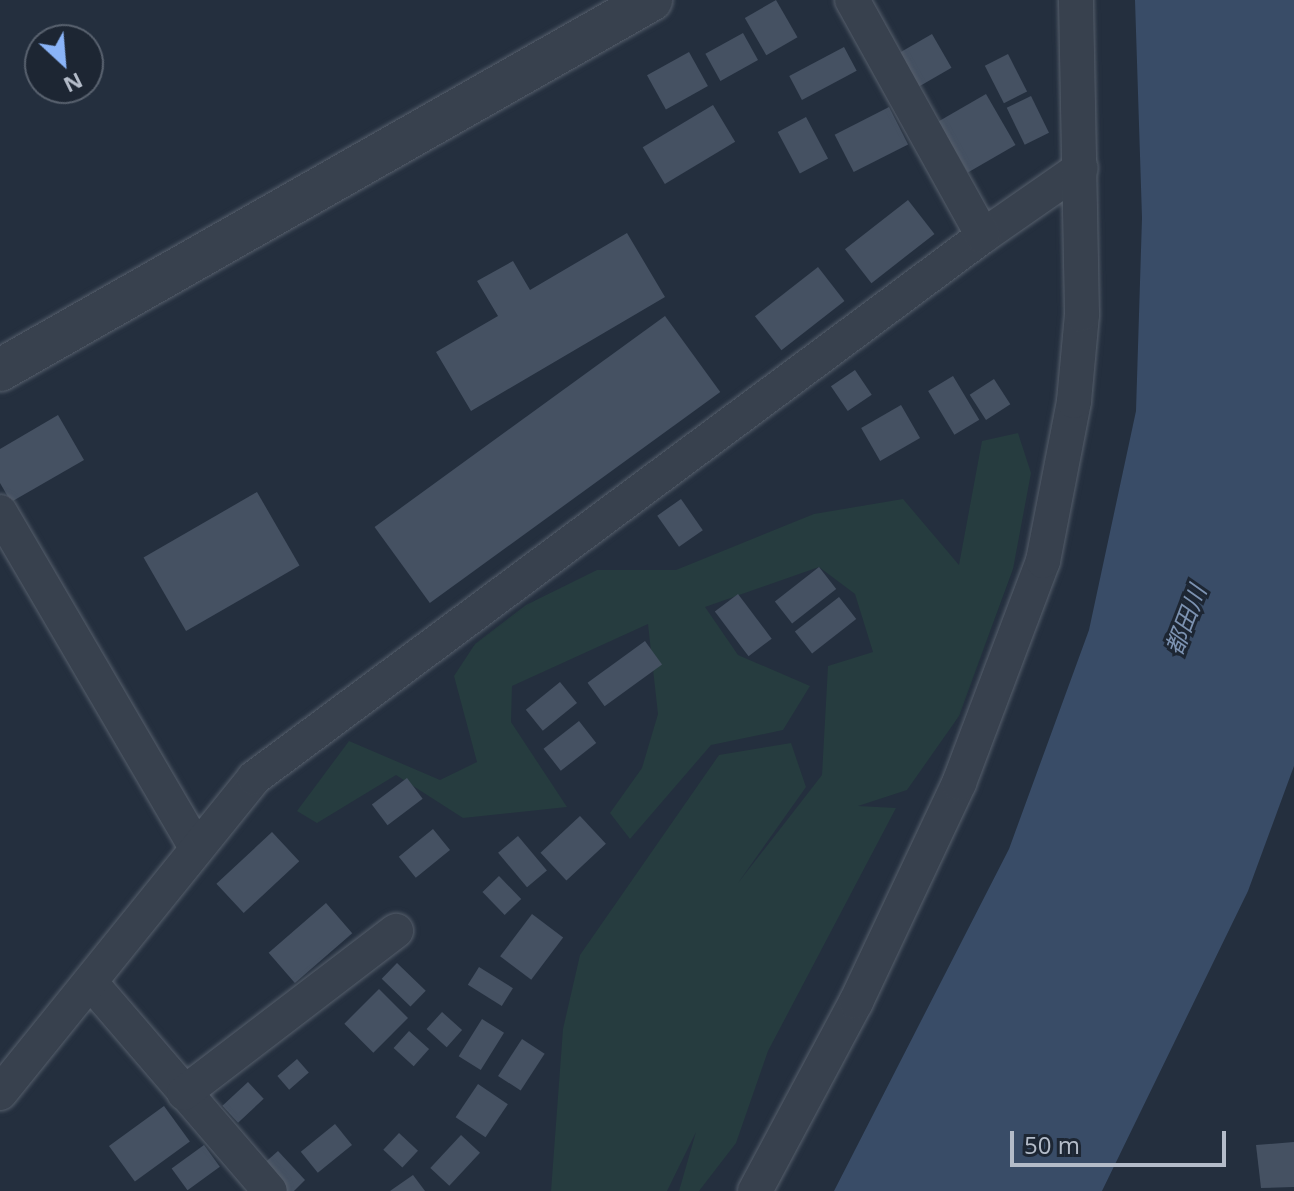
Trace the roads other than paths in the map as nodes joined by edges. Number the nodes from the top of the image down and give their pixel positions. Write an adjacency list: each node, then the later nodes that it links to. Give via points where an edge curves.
1 (651, 0): 6 (street)
2 (852, 0): 5 (street)
3 (1076, 0): 4 (street)
4 (1081, 168): 5 (street); 14 (street, via 1074,401 1043,561 959,783 856,1002)
5 (983, 236): 8 (street, via 338,711 254,778)
6 (0, 370)
7 (0, 512): 8 (street)
8 (196, 847): 10 (street)
9 (396, 931): 12 (street)
10 (91, 983): 11 (street); 12 (street)
11 (0, 1093)
12 (184, 1093): 13 (street)
13 (270, 1191)
14 (755, 1191)

